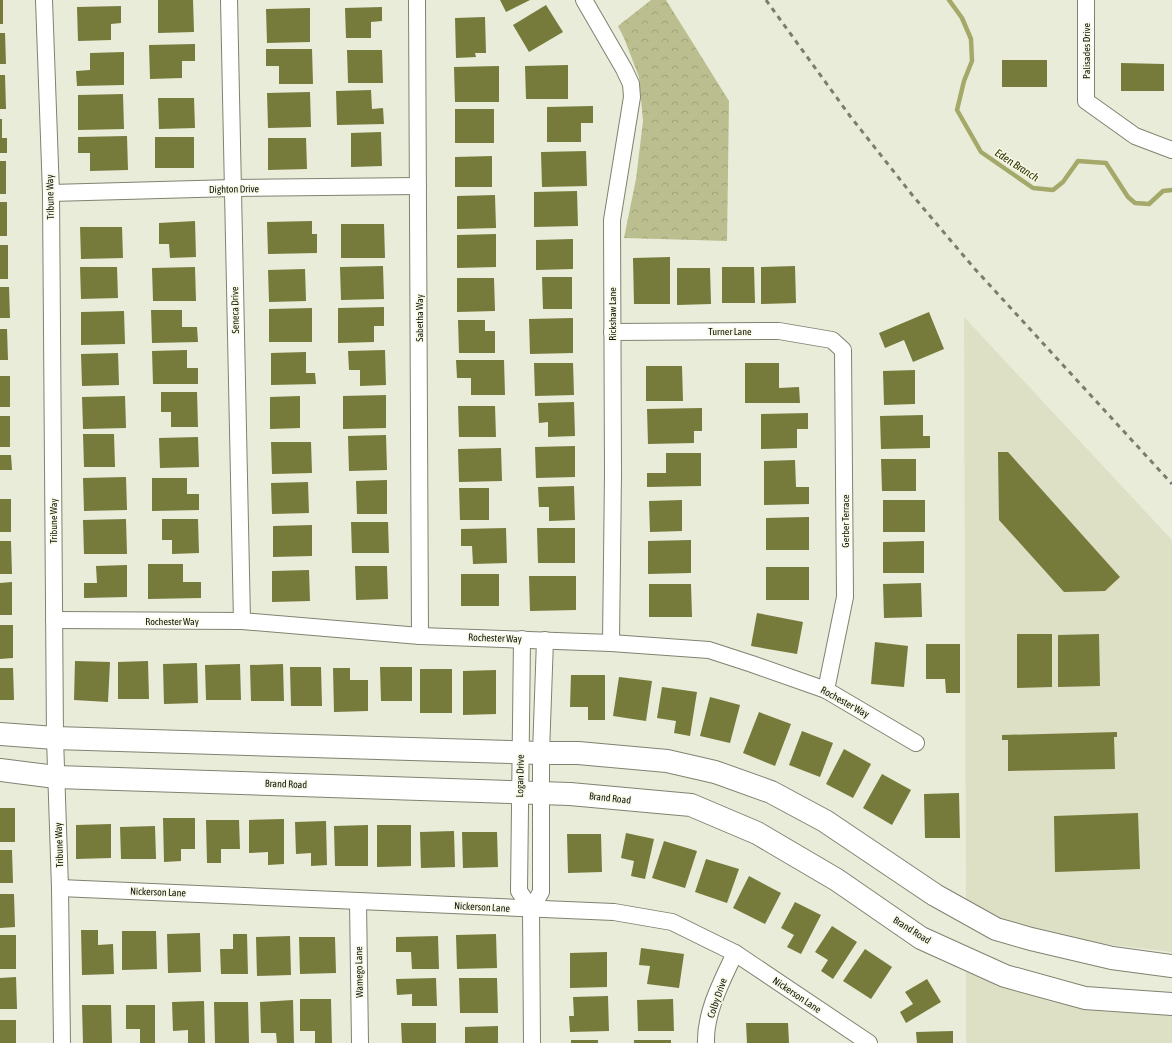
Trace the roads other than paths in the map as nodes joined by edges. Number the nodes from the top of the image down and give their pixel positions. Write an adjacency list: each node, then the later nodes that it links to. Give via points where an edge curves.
1 (44, 0): 9 (street, Tribune Way)
2 (229, 0): 8 (street, Seneca Drive)
3 (416, 0): 7 (street, Sabetha Way)
4 (584, 0): 10 (street, Rickshaw Lane, via 631,84 632,97 612,220)
5 (1086, 0): 6 (street, Palisades Drive, via 1086,101 1135,136)
6 (1172, 150)
7 (418, 186): 8 (street, Dighton Drive); 14 (street, Sabetha Way)
8 (232, 188): 9 (street, Dighton Drive); 13 (street, Seneca Drive)
9 (51, 194): 12 (street, Tribune Way)
10 (612, 332): 11 (street, Turner Lane, via 779,331 832,340); 17 (street, Rickshaw Lane)
11 (843, 350): 18 (street, Gerber Terrace, via 845,597)
12 (54, 620): 13 (street, Rochester Way); 20 (street, Tribune Way)
13 (242, 621): 14 (street, Rochester Way)
14 (420, 636): 15 (street, Rochester Way)
15 (522, 639): 16 (street, Rochester Way); 22 (street, Logan Drive)
16 (545, 640): 17 (street, Rochester Way); 22 (street, Logan Drive)
17 (611, 643): 18 (street, Rochester Way, via 709,650)
18 (826, 690): 21 (street, Rochester Way)
19 (0, 734): 20 (main road)
20 (55, 738): 22 (main road); 24 (street, Tribune Way)
21 (916, 743)
22 (531, 753): 25 (street, Logan Drive); 30 (main road, via 578,752 667,761 715,772 771,792 825,821 935,895 996,929 1112,958)
23 (0, 770): 24 (main road, Brand Road)
24 (56, 777): 25 (main road, Brand Road); 26 (street, Tribune Way)
25 (530, 792): 28 (street, Logan Drive, via 541,892); 28 (street, Logan Drive, via 519,891); 31 (main road, Brand Road, via 691,806 764,837 837,880 921,938 1006,976 1085,998)
26 (60, 888): 27 (street, Nickerson Lane); 32 (street, Tribune Way)
27 (358, 901): 28 (street, Nickerson Lane); 33 (street, Wamego Lane)
28 (531, 909): 29 (street, Nickerson Lane, via 614,912 672,922); 34 (street)
29 (734, 954): 35 (street, Colby Drive, via 715,998); 36 (street, Nickerson Lane)
30 (1172, 966)
31 (1172, 1004)
32 (62, 1043)
33 (360, 1043)
34 (532, 1043)
35 (706, 1043)
36 (869, 1043)

